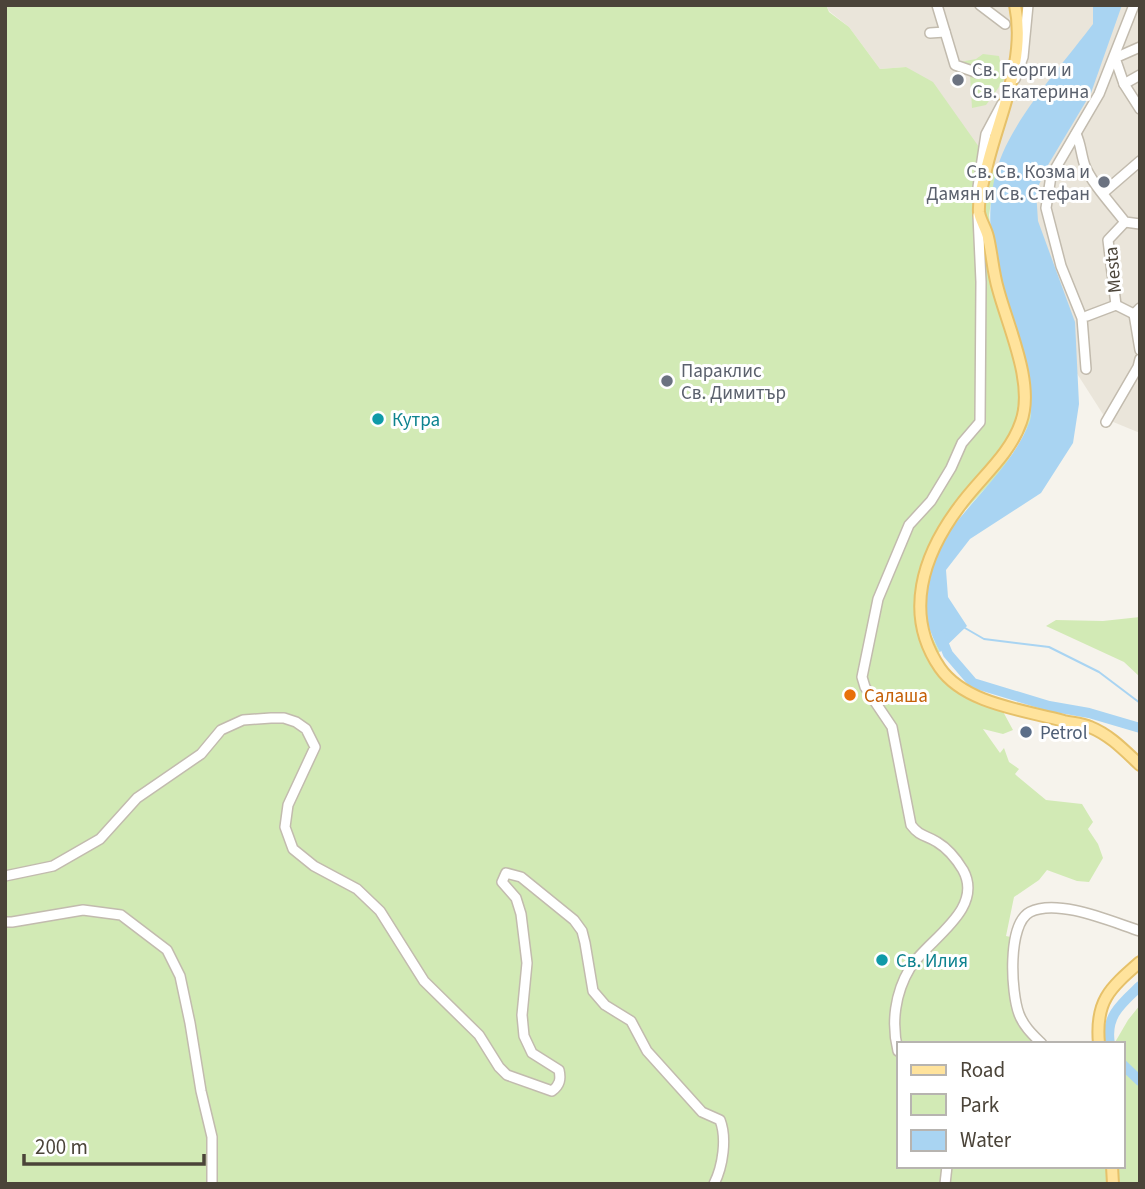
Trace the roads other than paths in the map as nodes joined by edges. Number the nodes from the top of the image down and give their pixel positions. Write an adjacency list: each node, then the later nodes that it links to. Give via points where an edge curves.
1 (937, 5): 8 (street)
2 (980, 5): 6 (street)
3 (1015, 5): 14 (main road)
4 (1028, 5): 14 (street, via 1022,62)
5 (1134, 5): 10 (street)
6 (1005, 24)
7 (930, 33): 8 (street)
8 (945, 33): 11 (street, via 955,65)
9 (1140, 47): 10 (street)
10 (1115, 58): 13 (street); 16 (street)
11 (978, 72)
12 (1140, 75): 13 (street)
13 (1124, 84): 15 (street)
14 (1010, 89): 28 (main road, via 993,136 979,212 1021,370 1024,410 1011,444 946,528 925,575 918,610 930,650 956,685 982,698 1087,726 1111,738); 35 (street, via 986,134 978,187 981,422 962,443 931,501 909,525 878,599 862,677 892,727 911,825 951,855 964,872 967,889 956,919 911,967 899,992 893,1032)
15 (1140, 109)
16 (1076, 134): 18 (street, via 1086,168); 26 (street, via 1051,176 1046,208 1061,266 1082,318)
17 (1140, 161): 18 (street)
18 (1103, 193): 19 (street)
19 (1125, 222): 20 (street); 21 (street, Mesta, via 1108,240)
20 (1140, 224)
21 (1115, 305): 22 (street, Mesta); 23 (street)
22 (1137, 311): 24 (street)
23 (1087, 316)
24 (1140, 350)
25 (1140, 359): 27 (street)
26 (1086, 369)
27 (1106, 422)
28 (1140, 765)
29 (5, 876): 37 (street, via 53,866 100,839 137,798 201,754 221,730 243,720 284,718 296,722 306,729 315,747 288,805 285,827 293,849 357,890 380,911 424,981 479,1035 499,1068 552,1091 558,1087 559,1070 532,1053 522,1025 527,963 521,914 516,898 502,882 506,873 521,877 582,931 593,991 605,1005 631,1021 648,1051 702,1112 720,1120 724,1132)
30 (5, 922): 36 (street, via 83,910 121,915 167,950 180,976 190,1023 212,1138)
31 (1140, 931): 33 (street, via 1075,911 1053,908 1028,913 1020,922 1012,976 1020,1015)
32 (1140, 962): 34 (main road, via 1102,1001)
33 (1040, 1042)
34 (1099, 1042)
35 (897, 1047)
36 (212, 1184)
37 (714, 1184)

